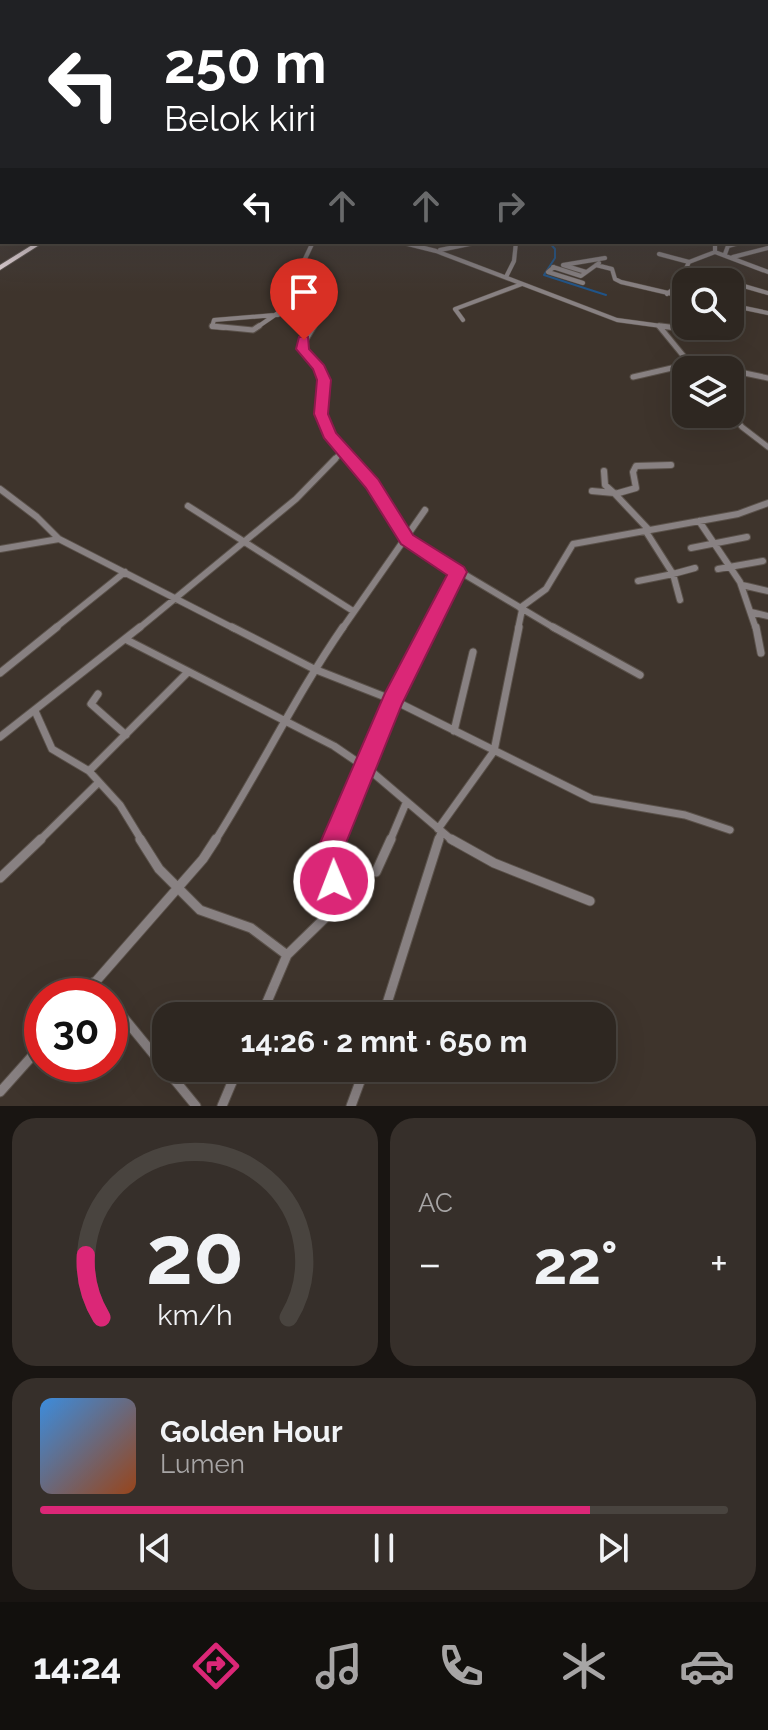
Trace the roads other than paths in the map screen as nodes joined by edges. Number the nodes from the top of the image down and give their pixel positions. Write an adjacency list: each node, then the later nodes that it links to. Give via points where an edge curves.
1 (35, 244): 17 (highway)
2 (312, 244): 30 (street, via 303,263)
3 (408, 244): 9 (street)
4 (469, 244): 9 (street)
5 (516, 244): 22 (street)
6 (715, 244): 10 (street)
7 (735, 244): 12 (street)
8 (768, 248): 13 (street)
9 (436, 251): 22 (street)
10 (715, 252): 12 (street); 14 (street)
11 (659, 254): 14 (street)
12 (725, 254): 13 (street)
13 (733, 257): 21 (street)
14 (689, 262): 19 (street)
15 (563, 265): 16 (street, via 605,258); 18 (street); 20 (street)
16 (596, 265): 20 (street); 28 (street, via 612,269 621,282)
17 (0, 266)
18 (553, 267): 20 (street, via 581,276); 23 (street, via 548,272)
19 (686, 268)
20 (586, 272)
21 (768, 272)
22 (506, 277): 24 (street)
23 (583, 283)
24 (524, 284): 31 (street); 37 (street, via 455,309)
25 (744, 286): 27 (street)
26 (672, 290): 28 (street)
27 (768, 293)
28 (667, 294): 29 (street)
29 (672, 295)
30 (321, 297): 36 (street, via 299,299); 48 (street, via 325,310 302,346 322,373 322,420)
31 (568, 301): 32 (street); 34 (street)
32 (562, 306)
33 (744, 308): 35 (street)
34 (593, 311): 38 (street); 39 (street)
35 (768, 313)
36 (278, 315): 36 (street, via 253,330 212,327 214,320)
37 (463, 320)
38 (589, 320)
39 (659, 326): 40 (street); 41 (street)
40 (672, 326)
41 (683, 356)
42 (672, 367): 44 (street)
43 (744, 373): 45 (street)
44 (633, 377)
45 (768, 378)
46 (743, 428): 47 (street)
47 (768, 447)
48 (342, 452): 61 (street, via 372,483); 62 (street)
49 (671, 465): 53 (street, via 636,466 636,488)
50 (604, 471): 53 (street, via 605,485)
51 (0, 489): 60 (street)
52 (592, 491): 53 (street)
53 (614, 494): 58 (street)
54 (768, 503): 57 (street)
55 (188, 506): 62 (street)
56 (425, 510): 61 (street)
57 (699, 521): 58 (street); 63 (street)
58 (647, 530): 72 (street); 78 (street, via 573,544 546,589)
59 (747, 537): 63 (street)
60 (59, 539): 65 (street); 70 (street)
61 (407, 540): 71 (street); 79 (street)
62 (246, 543): 76 (street); 79 (street)
63 (717, 543): 64 (street); 67 (street)
64 (691, 548)
65 (0, 549)
66 (763, 561): 67 (street)
67 (734, 566): 69 (street); 74 (street)
68 (695, 568): 72 (street)
69 (718, 569)
70 (125, 572): 76 (street); 87 (street)
71 (458, 572): 78 (street); 91 (street)
72 (673, 574): 73 (street); 77 (street)
73 (638, 581)
74 (742, 585): 75 (street); 80 (street)
75 (768, 591)
76 (178, 599): 82 (street); 86 (street)
77 (680, 600)
78 (521, 609): 89 (street); 97 (street)
79 (353, 611): 86 (street)
80 (751, 612): 81 (street); 83 (street)
81 (768, 616)
82 (125, 639): 88 (street); 92 (street)
83 (764, 643): 85 (street)
84 (473, 652): 94 (street)
85 (761, 653)
86 (314, 669): 91 (street); 93 (street)
87 (0, 673)
88 (187, 673): 93 (street); 95 (street)
89 (640, 675)
90 (98, 694): 95 (street, via 91,704)
91 (393, 700): 94 (street); 98 (street)
92 (35, 711): 96 (street); 99 (street, via 52,749)
93 (286, 718): 98 (street); 106 (street, via 228,822)
94 (454, 731): 97 (street)
95 (126, 735): 99 (street)
96 (0, 737)
97 (494, 751): 102 (street); 103 (street, via 592,799 685,815)
98 (365, 766): 101 (street); 108 (street, via 333,843 334,881 326,917)
99 (89, 771): 100 (street)
100 (98, 783): 105 (street); 106 (street, via 120,805 159,869)
101 (406, 803): 102 (street); 104 (street)
102 (439, 830): 107 (street, via 526,877); 111 (street)
103 (730, 830)
104 (376, 872)
105 (0, 878)
106 (179, 887): 108 (street, via 200,910 251,928); 109 (street)
107 (590, 901)
108 (287, 955): 110 (street)
109 (98, 978)
110 (267, 1002)
111 (387, 1002)
112 (128, 1023): 117 (street)
113 (24, 1065): 116 (street)
114 (232, 1082): 118 (street)
115 (360, 1082): 119 (street)
116 (0, 1092)
117 (196, 1106)
118 (222, 1106)
119 (351, 1106)

